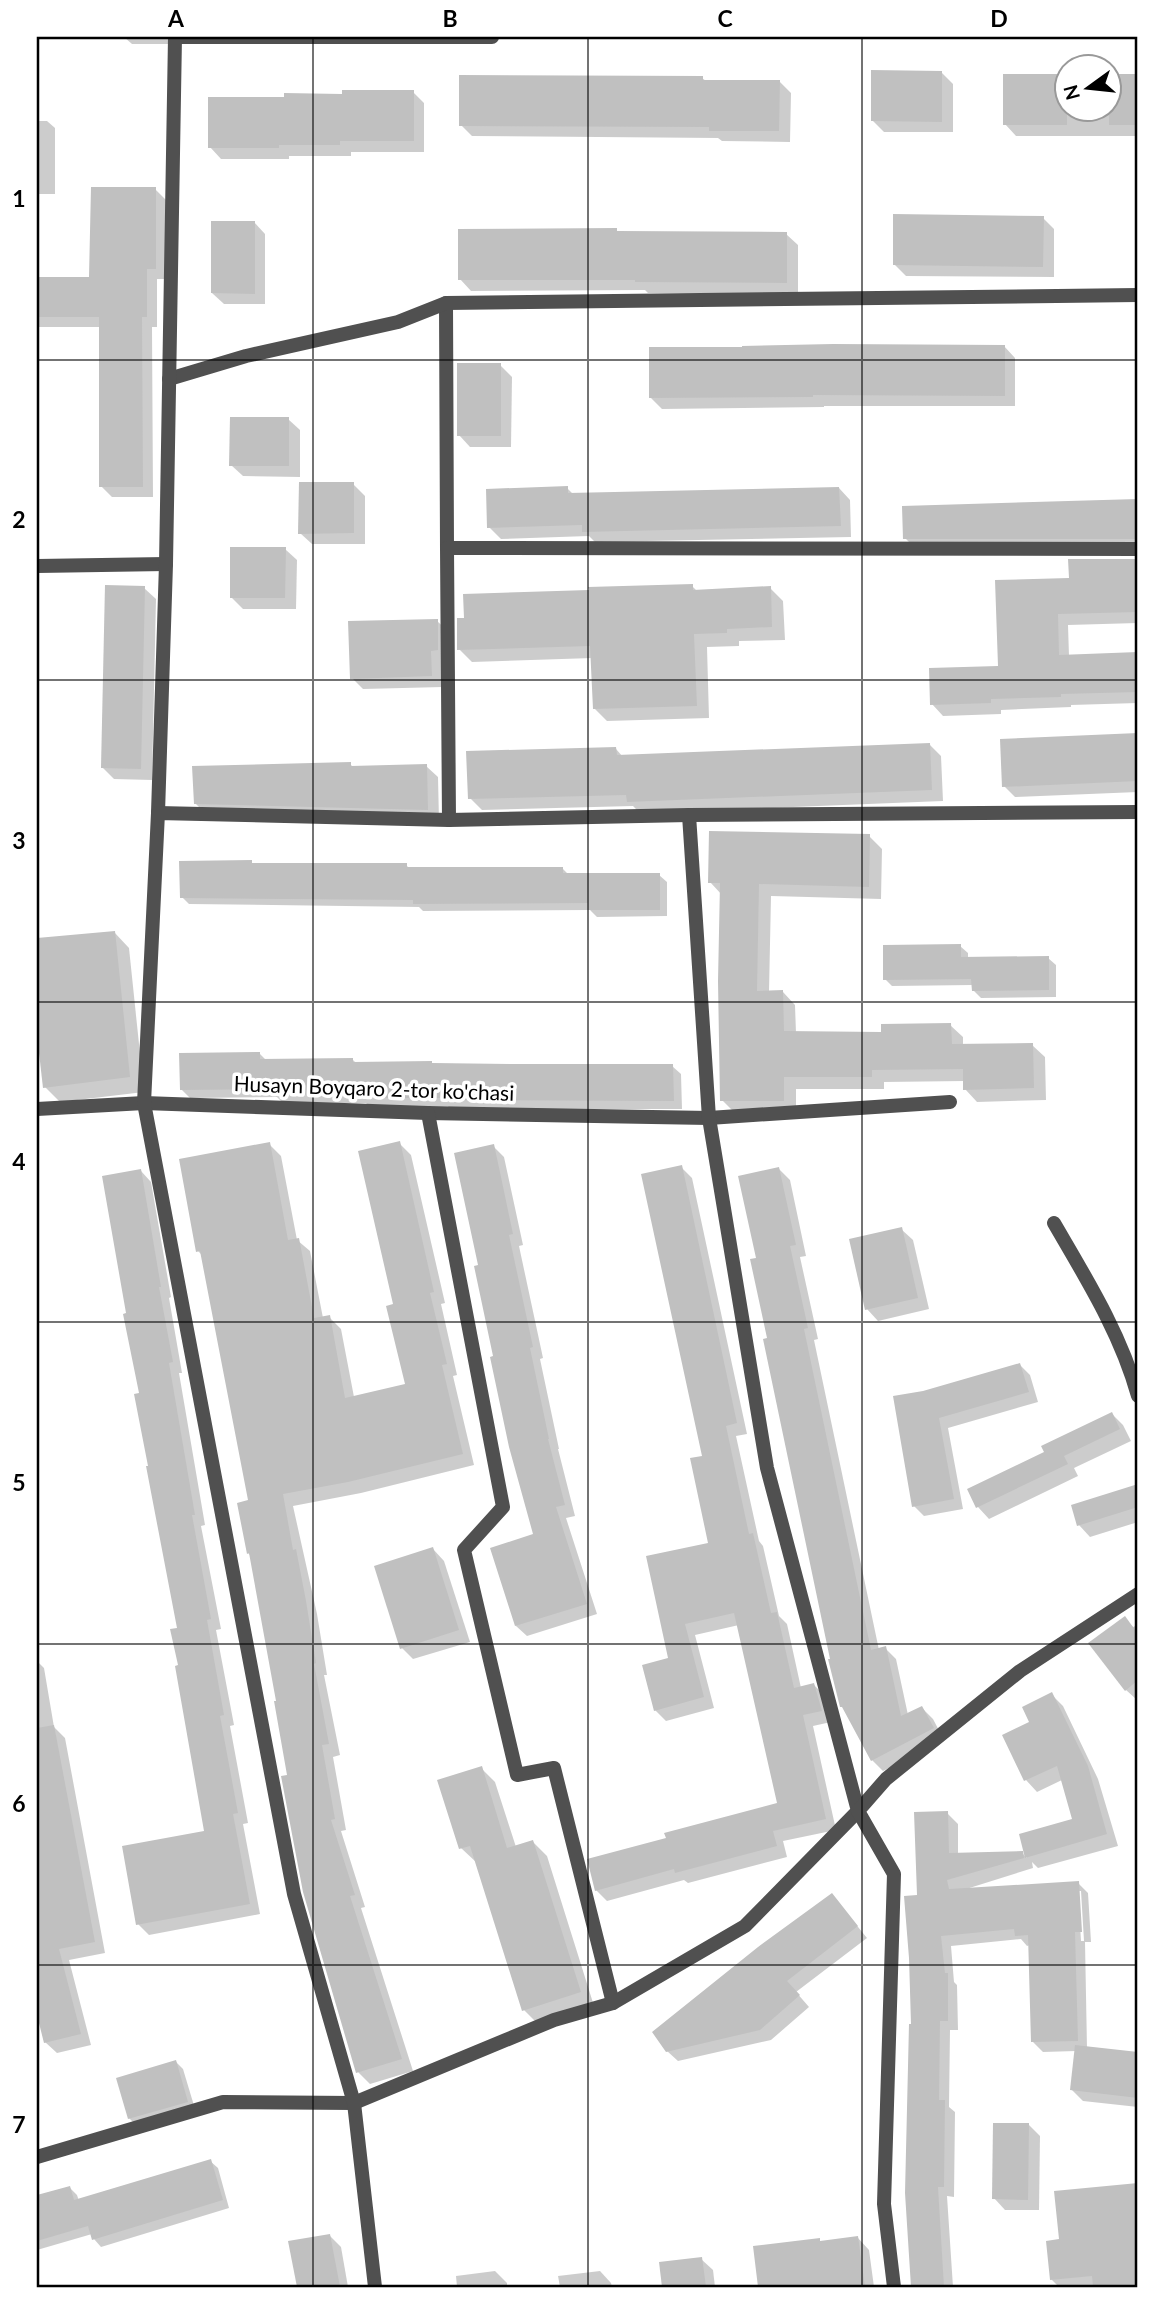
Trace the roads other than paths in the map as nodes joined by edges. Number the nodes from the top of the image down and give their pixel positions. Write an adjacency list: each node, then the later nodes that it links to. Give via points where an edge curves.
1 (175, 37): 2 (street); 5 (street)
2 (492, 37)
3 (1138, 295): 4 (street)
4 (446, 303): 5 (street, via 398,322 246,356); 6 (street)
5 (169, 379): 8 (street)
6 (447, 548): 7 (street); 13 (street)
7 (1138, 549)
8 (166, 564): 9 (street); 11 (street)
9 (37, 566)
10 (1138, 812): 12 (street)
11 (158, 813): 13 (street); 15 (street)
12 (689, 815): 13 (street); 18 (street)
13 (449, 821)
14 (950, 1102): 18 (street, Husayn Boyqaro 2-tor ko'chasi)
15 (144, 1104): 16 (street, Husayn Boyqaro 2-tor ko'chasi); 17 (street, Husayn Boyqaro 2-tor ko'chasi); 24 (street, via 294,1894)
16 (37, 1109)
17 (428, 1113): 18 (street, Husayn Boyqaro 2-tor ko'chasi); 23 (street, via 503,1507 464,1550 517,1775 554,1768)
18 (709, 1118): 22 (street, via 766,1468)
19 (1054, 1223): 20 (street, via 1097,1298)
20 (1138, 1396)
21 (1138, 1594): 22 (street, via 1020,1671 886,1779)
22 (858, 1811): 23 (street, via 745,1926); 27 (street, via 894,1874 884,2204)
23 (613, 2003): 24 (street, via 554,2020)
24 (354, 2103): 25 (street, via 223,2102); 26 (street)
25 (37, 2157)
26 (375, 2287)
27 (894, 2287)

